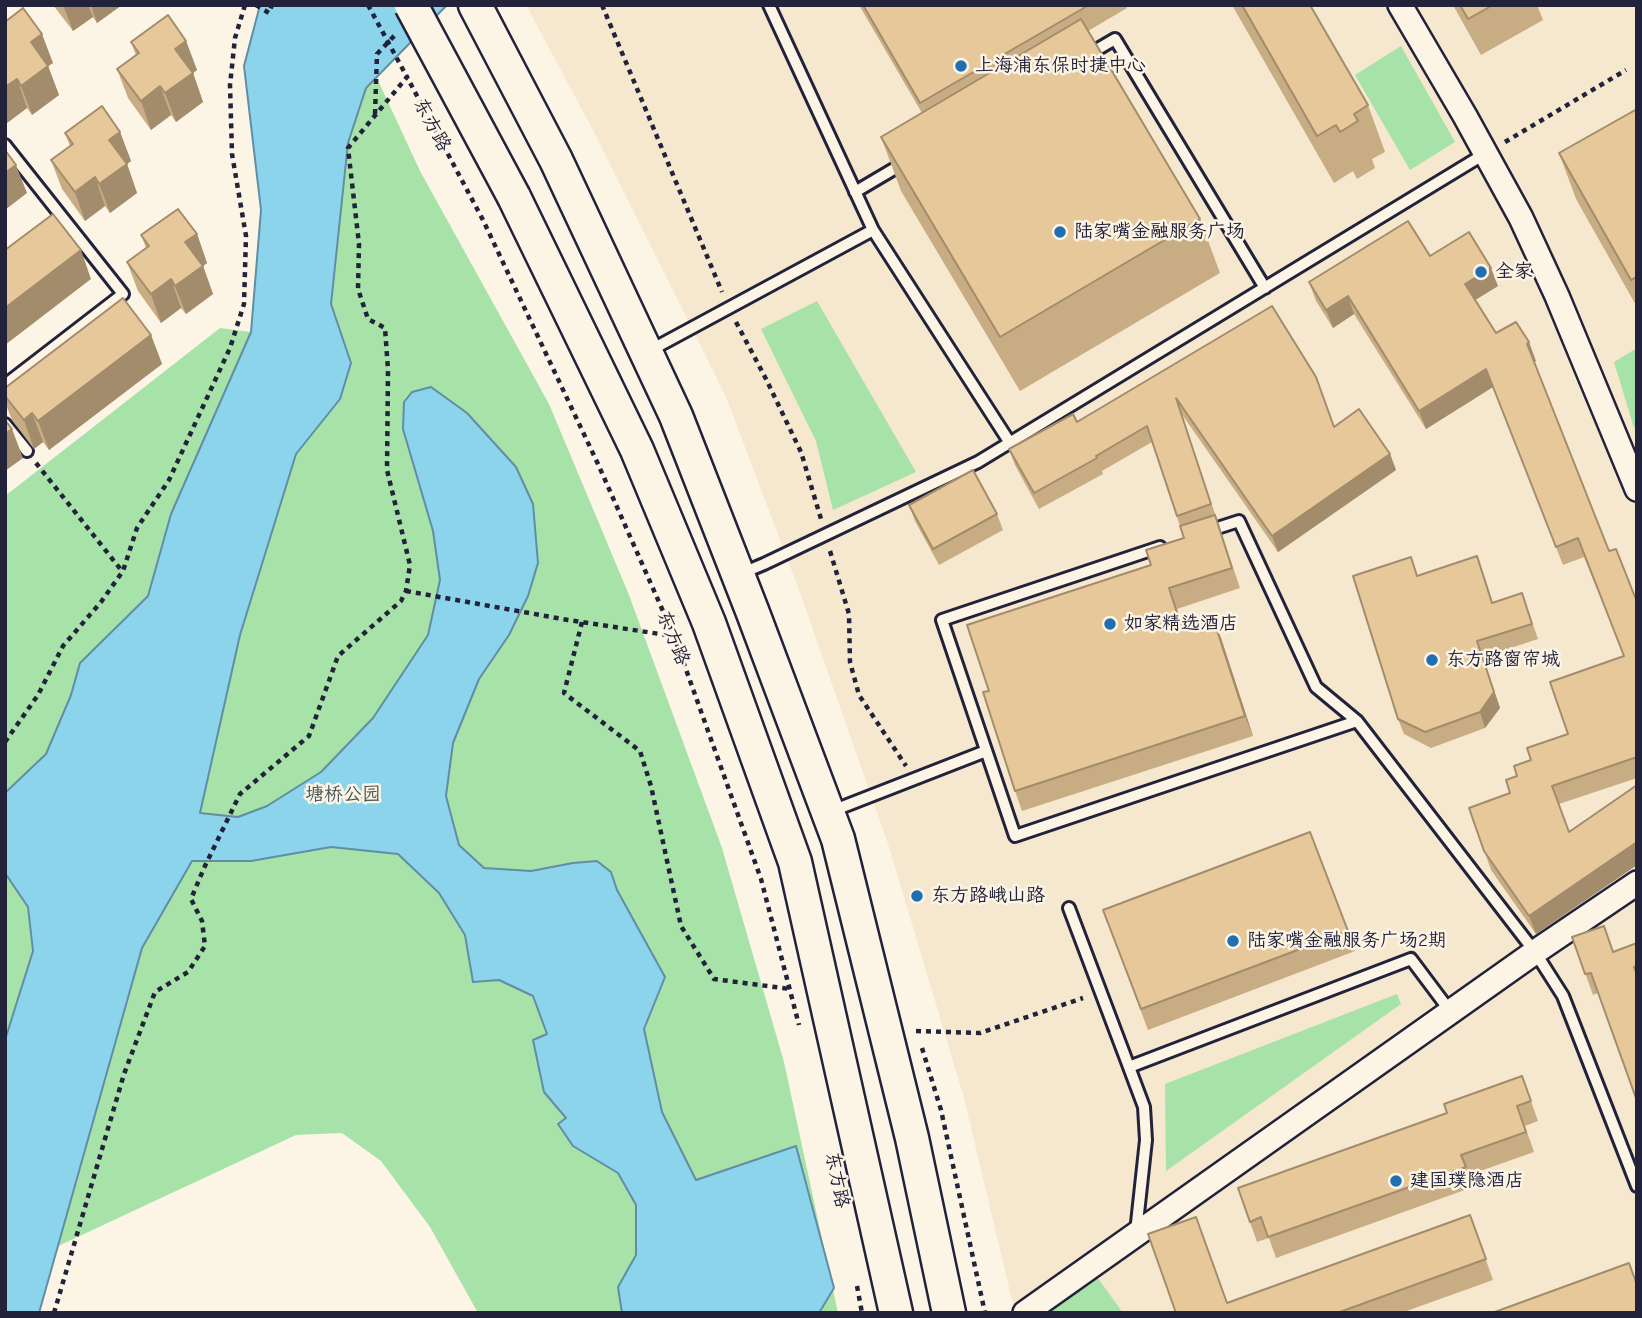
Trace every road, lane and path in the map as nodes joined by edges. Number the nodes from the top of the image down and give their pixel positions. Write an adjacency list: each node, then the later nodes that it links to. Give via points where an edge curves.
1 (245, 5): 31 (path, via 230,85 232,154 246,236 244,304 230,348 169,480 137,528)
2 (256, 5): 3 (path, via 269,13)
3 (272, 5)
4 (368, 5): 13 (path, 东方路, bridge)
5 (411, 5): 55 (main road, 东方路, bridge, via 514,197 637,450 709,623 795,862)
6 (475, 5): 22 (main road, via 556,160)
7 (602, 5): 21 (path)
8 (769, 5): 18 (lane)
9 (1400, 5): 16 (street)
10 (396, 34): 14 (path, via 377,54)
11 (1079, 60): 20 (lane, via 1115,39)
12 (1626, 70): 16 (path)
13 (407, 77): 14 (path); 35 (path, 东方路, via 483,220)
14 (375, 115): 33 (path, via 348,148 359,244 358,289 369,319 385,328 387,470 410,565)
15 (5, 145): 23 (lane, via 123,294)
16 (1486, 153): 20 (lane); 27 (street, via 1557,296)
17 (914, 157): 18 (lane)
18 (855, 192): 19 (lane)
19 (873, 230): 21 (lane); 25 (lane)
20 (1265, 288): 25 (lane)
21 (729, 308): 22 (lane); 29 (path, via 801,452)
22 (646, 353): 32 (main road)
23 (5, 384)
24 (5, 424): 26 (lane)
25 (1010, 443): 29 (lane)
26 (27, 451): 31 (path)
27 (1637, 489)
28 (1200, 534): 36 (lane, via 1239,521 1316,687)
29 (826, 535): 32 (lane); 39 (path, via 849,614 850,662 859,695)
30 (1174, 542): 38 (lane, via 942,620)
31 (123, 571): 37 (path, via 63,646 38,695)
32 (738, 574): 40 (main road)
33 (406, 591): 34 (path); 53 (path, via 401,601 338,656 309,736 240,794 204,867 191,899 202,921 205,946 188,972 155,992 124,1074)
34 (582, 622): 35 (path); 44 (path, via 564,693 640,751 681,926 714,979)
35 (674, 636): 44 (path, 东方路, via 761,879)
36 (1357, 721): 38 (lane, via 1014,836); 43 (lane)
37 (5, 742)
38 (986, 751): 39 (lane)
39 (915, 779): 40 (lane)
40 (828, 812): 48 (main road)
41 (1637, 883): 43 (street)
42 (1069, 908): 45 (lane)
43 (1535, 952): 46 (street); 50 (lane, via 1563,996)
44 (790, 989): 47 (path, 东方路)
45 (1101, 993): 48 (path, via 980,1033); 49 (lane)
46 (1450, 1011): 49 (lane, via 1411,959); 51 (street)
47 (800, 1028)
48 (885, 1032): 56 (main road)
49 (1129, 1067): 51 (lane, via 1144,1107 1146,1140)
50 (1637, 1186)
51 (1135, 1234): 57 (street)
52 (855, 1274): 54 (path)
53 (54, 1313)
54 (862, 1313)
55 (896, 1313)
56 (949, 1313)
57 (1025, 1313)

